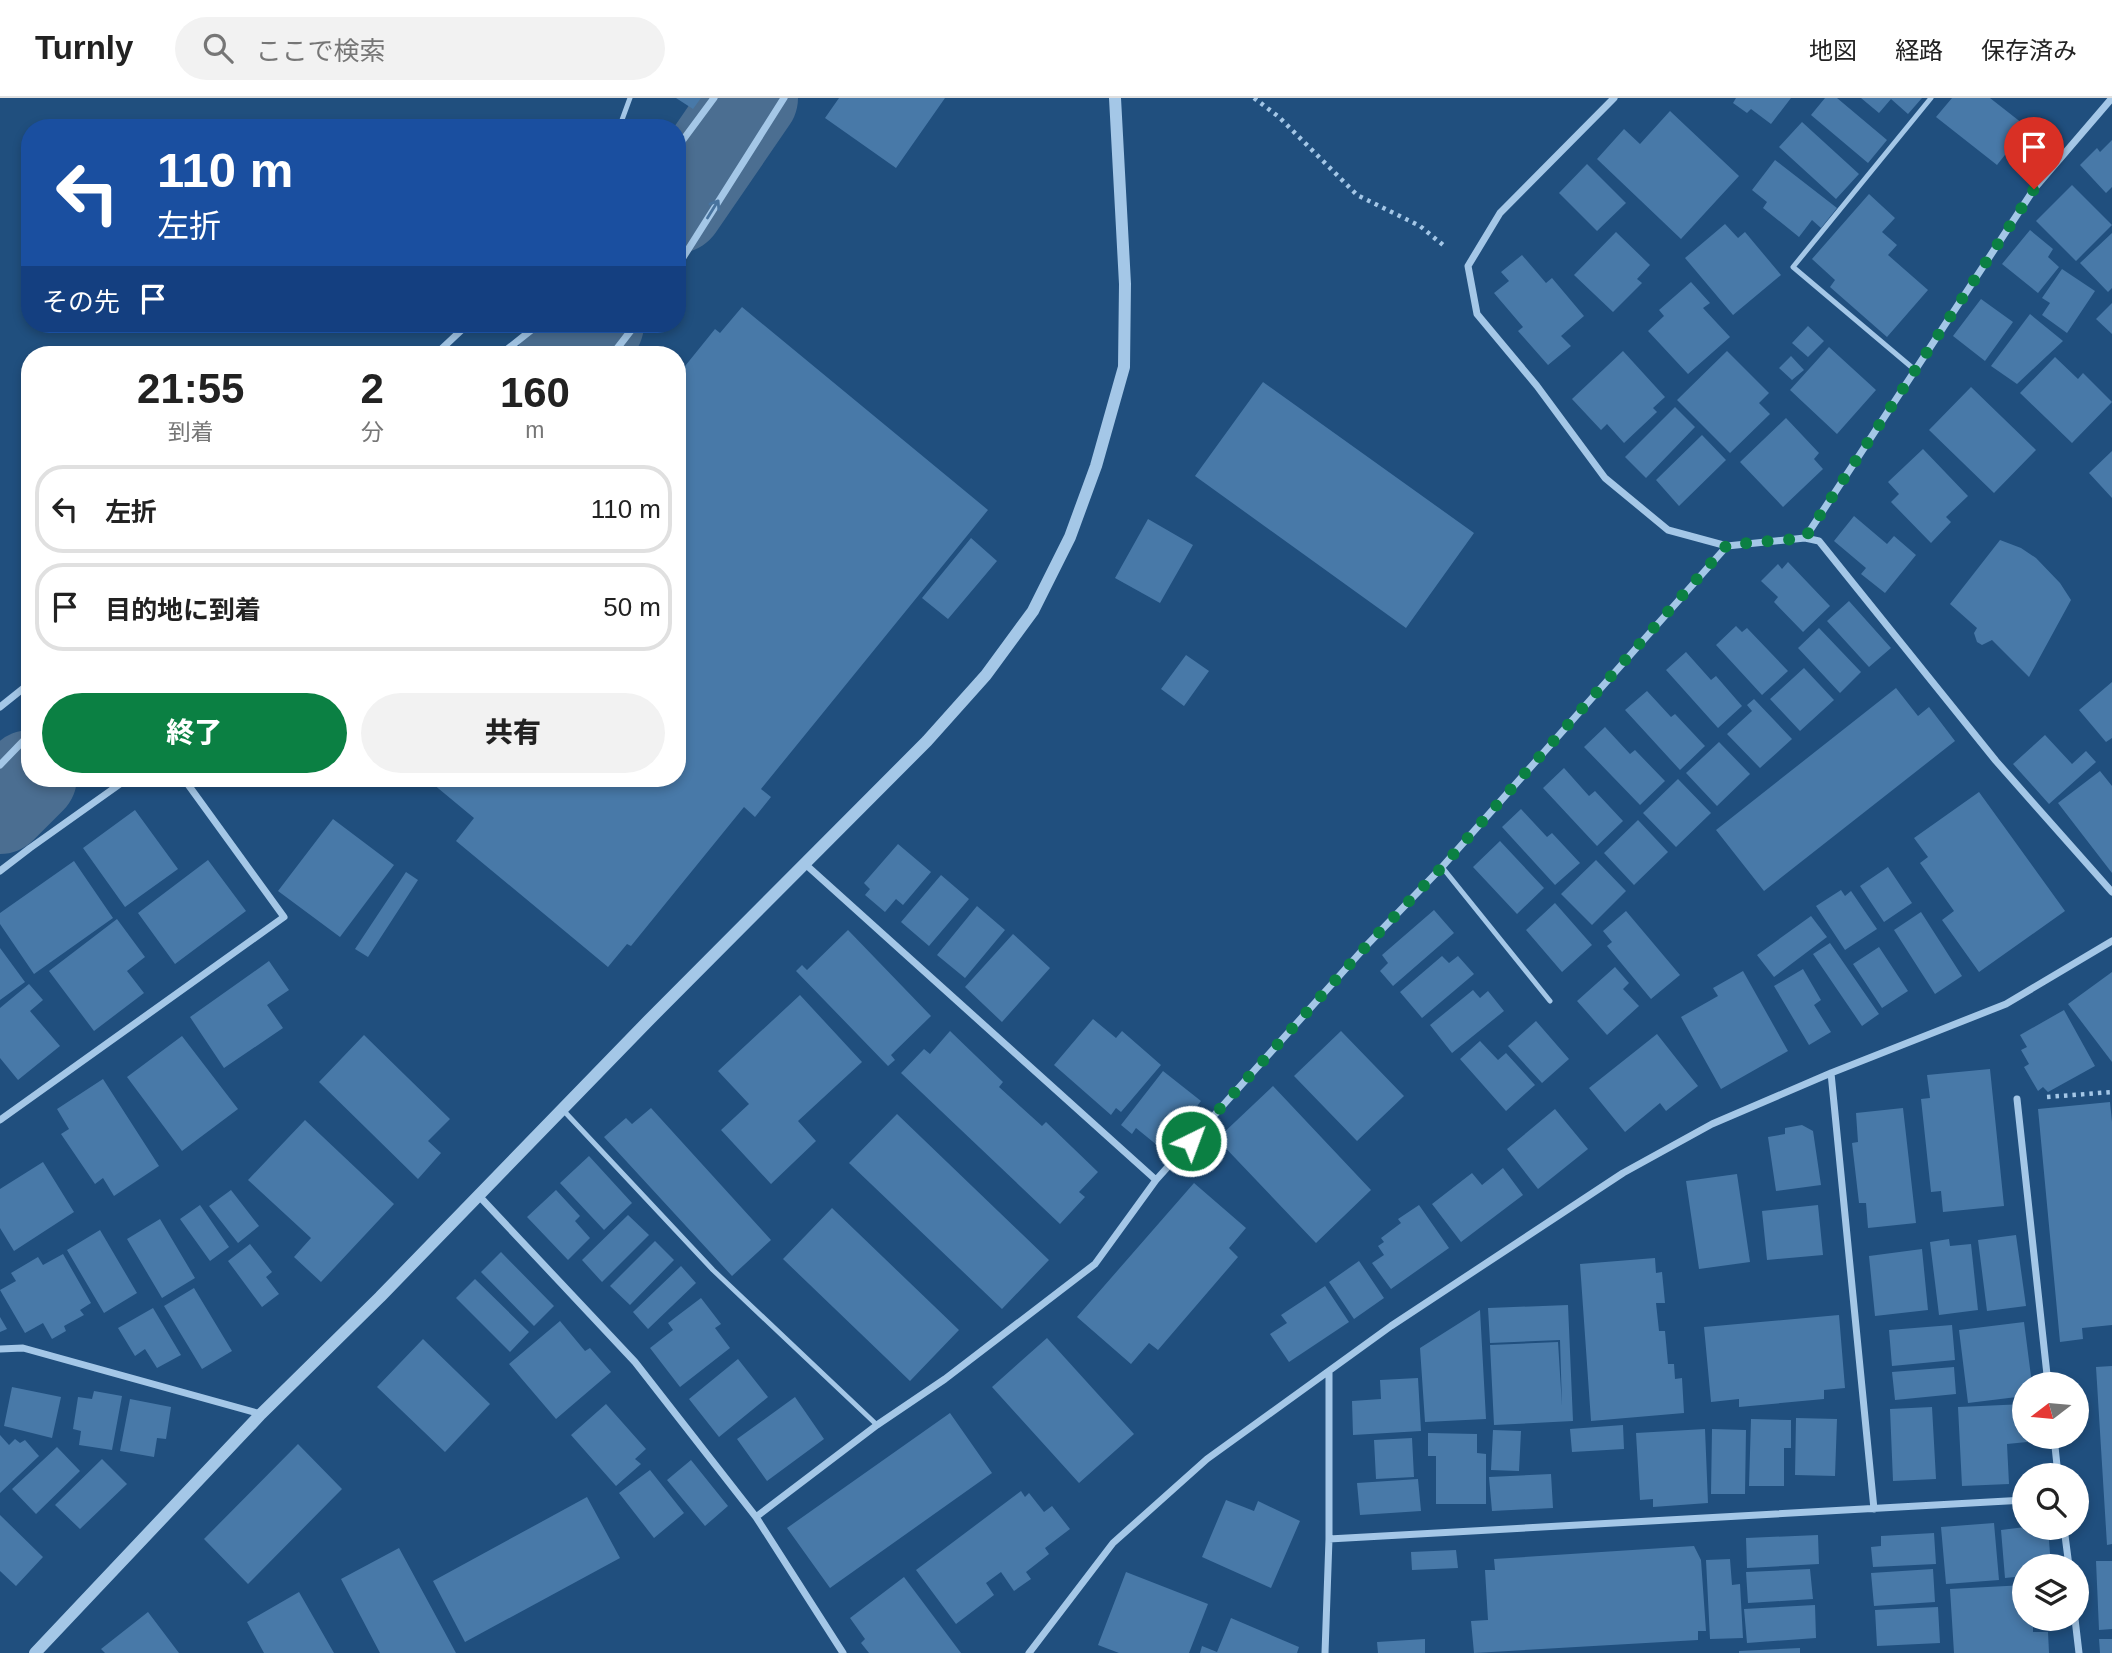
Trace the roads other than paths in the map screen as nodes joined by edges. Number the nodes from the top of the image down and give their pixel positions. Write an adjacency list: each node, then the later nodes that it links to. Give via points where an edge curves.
1 (630, 98): 8 (lane)
2 (714, 98): 9 (street)
3 (785, 98): 10 (street, one-way to 3)
4 (1115, 98): 24 (street, via 1125,284 1124,367 1070,537 1033,611 986,675 927,741)
5 (1614, 98): 17 (street, via 1500,213 1468,266 1477,314 1605,478 1668,530)
6 (1931, 98): 15 (lane, via 1793,267)
7 (2112, 98): 15 (street, via 2034,189)
8 (622, 119)
9 (686, 136)
10 (686, 253)
11 (458, 333): 13 (street)
12 (528, 333): 14 (street)
13 (445, 346)
14 (511, 346)
15 (1915, 370): 16 (street)
16 (1805, 538): 17 (street); 27 (street, via 1819,541 1996,761)
17 (1727, 545): 25 (street)
18 (21, 690): 19 (street)
19 (0, 707)
20 (21, 743): 21 (street)
21 (0, 765)
22 (116, 787): 26 (street)
23 (190, 787): 33 (street, via 284,917)
24 (804, 863): 32 (street); 34 (street)
25 (1442, 867): 29 (lane); 34 (street)
26 (0, 871)
27 (2112, 892)
28 (2112, 941): 30 (street, via 2006,1004)
29 (1550, 1001)
30 (1831, 1073): 37 (street, via 1712,1124 1623,1173); 42 (street)
31 (2017, 1099): 38 (street)
32 (563, 1110): 35 (street); 40 (lane, via 713,1270)
33 (0, 1120)
34 (1156, 1180): 40 (street, via 1096,1264)
35 (480, 1197): 39 (street); 43 (street, via 635,1362)
36 (0, 1349): 39 (street, via 23,1348)
37 (1329, 1372): 44 (street); 48 (street, via 1207,1459 1113,1543)
38 (2047, 1372)
39 (261, 1414): 46 (street)
40 (877, 1425): 43 (street)
41 (2012, 1501): 42 (street)
42 (1874, 1509): 44 (street)
43 (756, 1517): 47 (street)
44 (1329, 1539): 49 (street)
45 (2076, 1631): 50 (street)
46 (35, 1653)
47 (843, 1653)
48 (1029, 1653)
49 (1325, 1653)
50 (2079, 1653)

